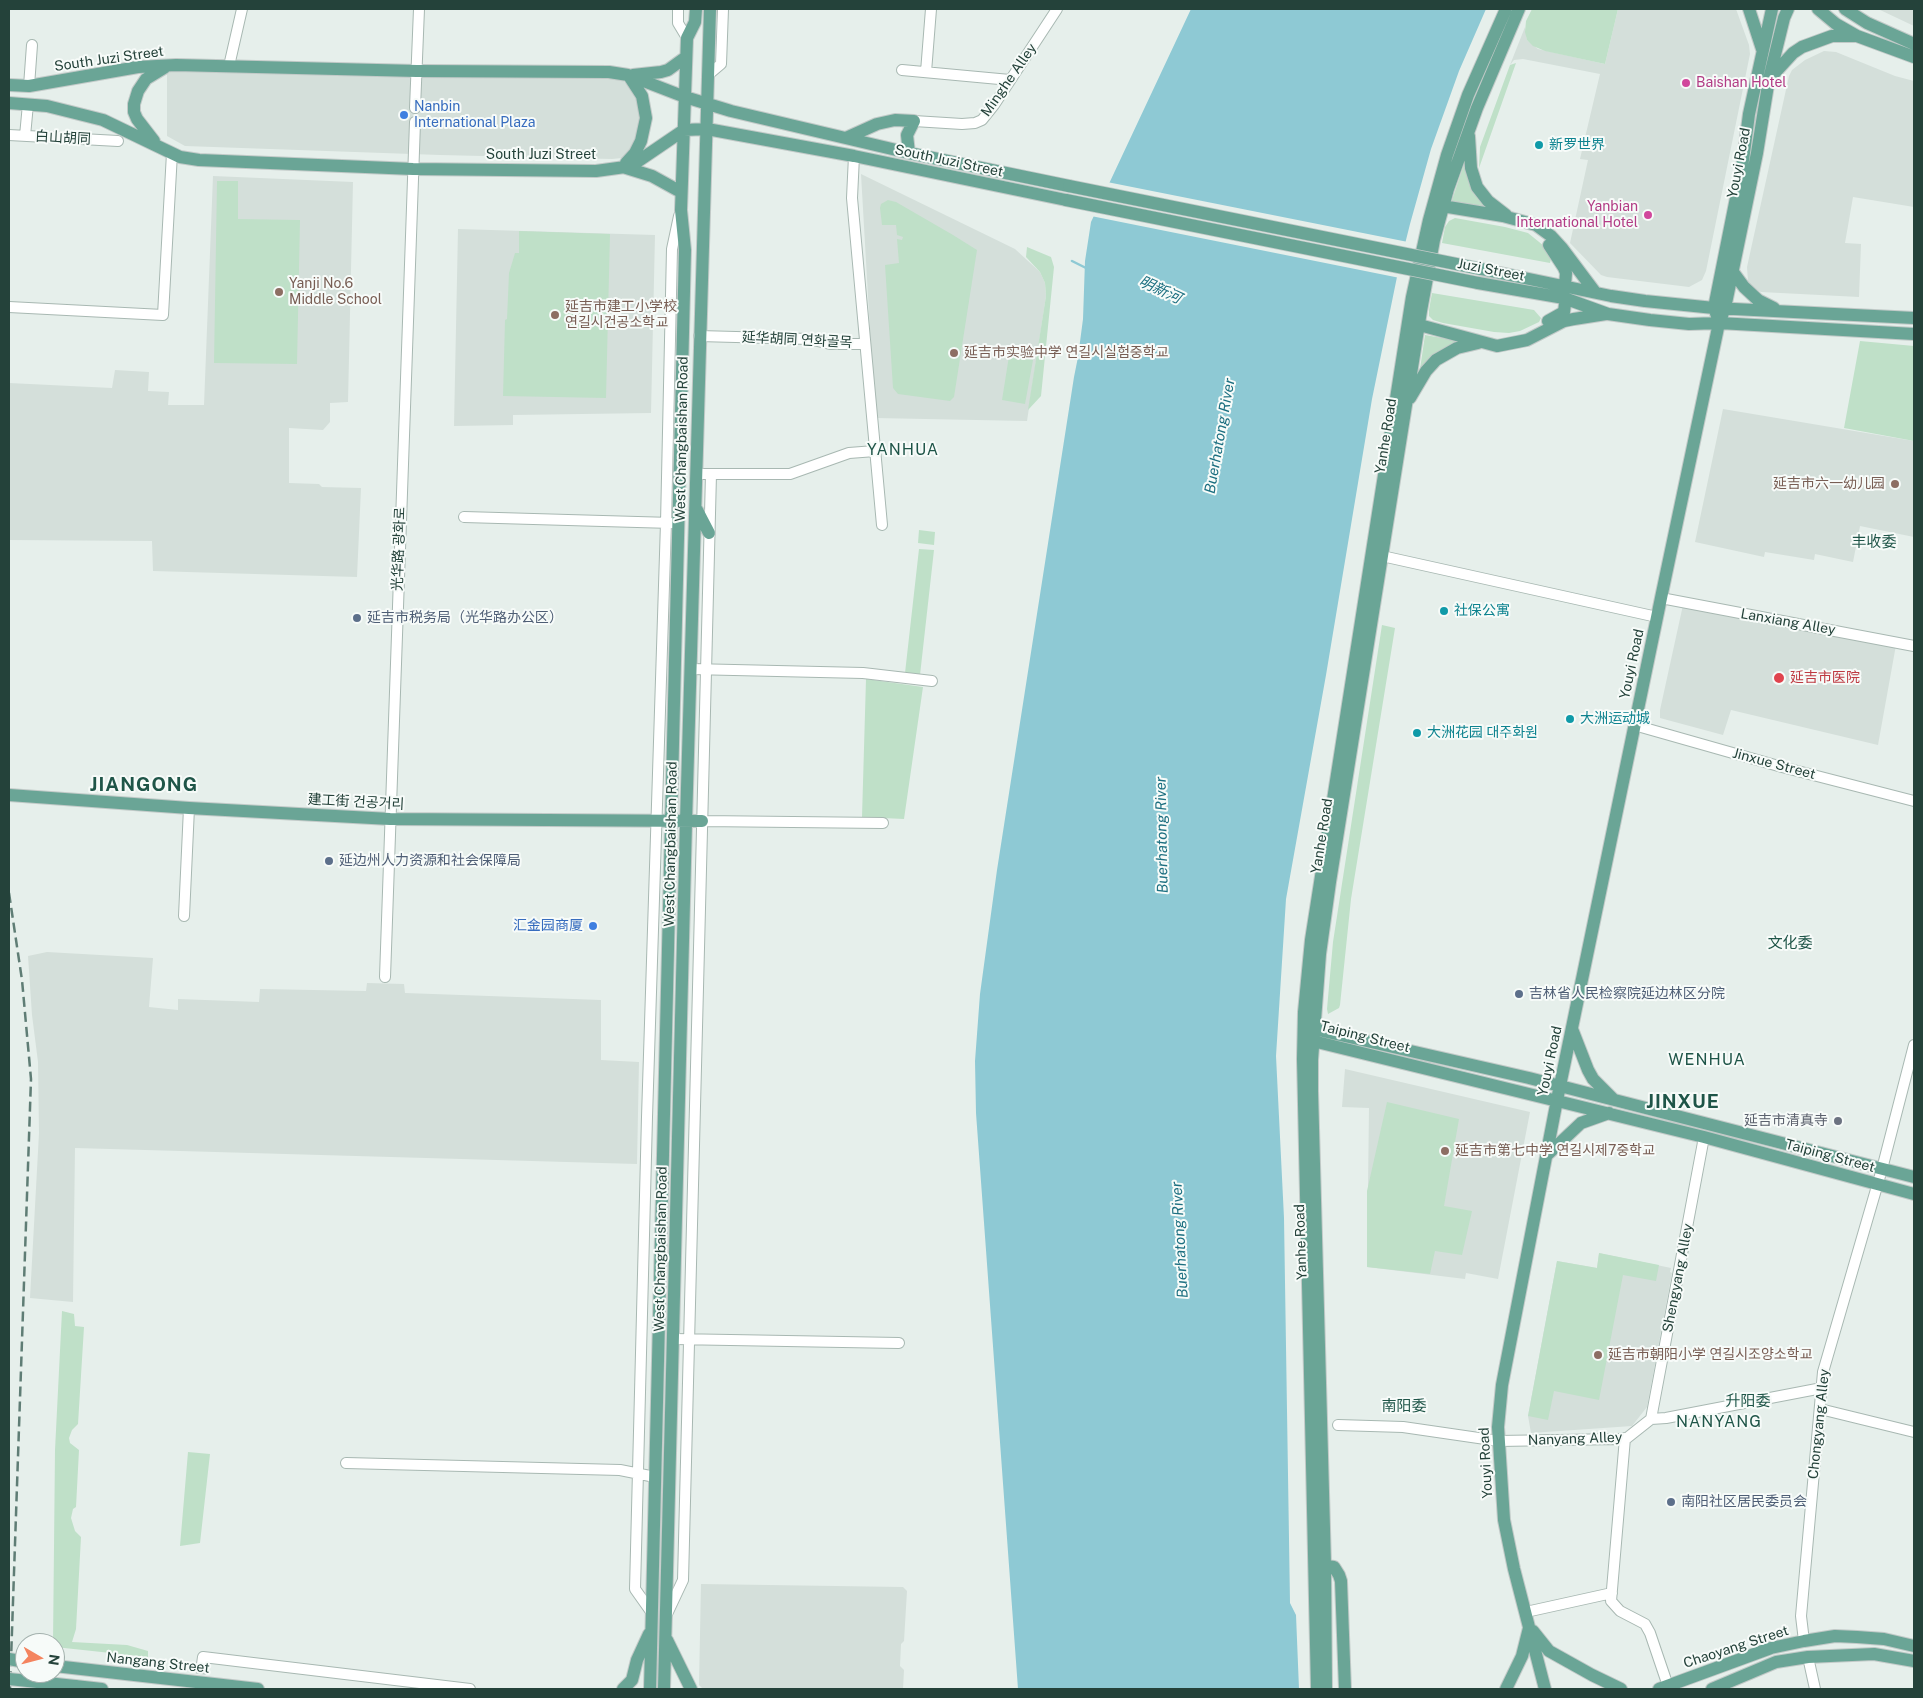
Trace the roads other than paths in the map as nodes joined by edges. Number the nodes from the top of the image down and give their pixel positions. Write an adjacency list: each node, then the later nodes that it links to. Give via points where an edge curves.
1 (242, 9): 26 (street)
2 (419, 9): 28 (street)
3 (678, 9): 19 (street, West Changbaishan Road, via 678,23)
4 (696, 9): 19 (main road, West Changbaishan Road, via 695,22)
5 (710, 9): 31 (main road, West Changbaishan Road)
6 (723, 9): 31 (street, via 721,64)
7 (931, 9): 29 (street)
8 (1057, 9): 33 (street, Minghe Alley)
9 (1506, 9): 59 (main road, Yanhe Road, via 1459,120)
10 (1519, 9): 45 (main road, Yanhe Road)
11 (1749, 9): 22 (main road)
12 (1772, 9): 22 (main road, Youyi Road)
13 (1788, 9): 32 (main road, Youyi Road)
14 (1818, 9): 18 (main road)
15 (1845, 9): 17 (main road)
16 (1861, 9): 17 (main road)
17 (1867, 23): 21 (main road)
18 (1857, 36): 24 (main road); 32 (main road, via 1832,36 1802,47)
19 (687, 38): 23 (main road, West Changbaishan Road)
20 (32, 44): 35 (street)
21 (1914, 44)
22 (1763, 52): 65 (main road, Youyi Road, via 1749,114)
23 (686, 57): 30 (main road, via 668,70); 36 (main road, West Changbaishan Road)
24 (1914, 58)
25 (168, 66): 26 (main road, South Juzi Street); 35 (main road, South Juzi Street, via 129,68); 50 (main road, via 146,79 134,104 137,119)
26 (229, 66): 28 (main road, South Juzi Street)
27 (902, 70): 29 (street)
28 (417, 71): 30 (main road, South Juzi Street, via 609,72); 40 (street)
29 (926, 72): 33 (street)
30 (628, 75): 36 (main road, South Juzi Street); 54 (main road, via 642,96 646,118 641,141)
31 (708, 75): 39 (main road, West Changbaishan Road)
32 (1769, 79): 61 (main road, Youyi Road)
33 (1010, 80): 41 (street, Minghe Alley, via 982,120 975,123)
34 (9, 85): 35 (main road, South Juzi Street)
35 (29, 86)
36 (685, 97): 39 (main road, South Juzi Street); 44 (main road, West Changbaishan Road)
37 (9, 103): 38 (main road, South Juzi Street)
38 (28, 104): 47 (street); 50 (main road, South Juzi Street, via 71,110 103,120)
39 (706, 104): 43 (main road, West Changbaishan Road); 48 (main road, South Juzi Street)
40 (415, 108)
41 (914, 121): 48 (main road, via 895,120 877,124); 52 (main road, via 907,135)
42 (415, 122): 55 (street, 光华路 광화로)
43 (706, 129): 44 (main road, South Juzi Street); 53 (main road, South Juzi Street); 72 (main road, West Changbaishan Road)
44 (684, 130): 54 (main road, South Juzi Street, via 634,164); 57 (main road, West Changbaishan Road)
45 (1469, 131): 59 (main road, Yanhe Road); 60 (main road, via 1471,168 1477,187 1488,201)
46 (9, 135): 47 (street, 白山胡同)
47 (25, 136): 49 (street, 白山胡同)
48 (846, 138): 52 (main road, South Juzi Street)
49 (118, 141)
50 (158, 145): 51 (main road, South Juzi Street)
51 (172, 152): 55 (main road, South Juzi Street, via 206,161); 64 (street, via 162,315)
52 (909, 153): 56 (main road, South Juzi Street)
53 (854, 156): 58 (main road, South Juzi Street); 74 (street, via 852,198)
54 (623, 167): 55 (main road, South Juzi Street, via 596,171); 57 (main road, via 652,176)
55 (413, 169): 95 (street, 光华路 광화로)
56 (1069, 186): 62 (main road, Juzi Street, bridge, via 1481,269)
57 (681, 192): 81 (main road, West Changbaishan Road, via 685,250)
58 (1066, 200): 62 (main road, Juzi Street, bridge, via 1478,282)
59 (1437, 208): 60 (main road); 62 (main road, via 1533,232 1548,243 1564,268); 69 (main road, Yanhe Road)
60 (1510, 218): 63 (main road, via 1536,225 1551,236)
61 (1733, 272): 65 (main road, Youyi Road); 66 (main road, via 1758,300)
62 (1564, 292): 63 (main road, Juzi Street); 67 (main road, Juzi Street); 69 (main road, via 1565,307 1560,315 1511,337 1495,337)
63 (1595, 292): 65 (main road, Juzi Street, via 1645,301)
64 (9, 307)
65 (1720, 308): 66 (main road, Juzi Street); 70 (main road, Youyi Road)
66 (1783, 312): 68 (main road, Juzi Street)
67 (1608, 314): 70 (main road, Juzi Street, via 1677,324); 73 (main road, via 1564,322 1519,342 1497,346)
68 (1914, 318)
69 (1414, 321): 73 (main road); 75 (main road, Yanhe Road); 104 (main road, Yanhe Road, via 1317,900 1310,956)
70 (1720, 323): 71 (main road, Juzi Street); 85 (main road, Youyi Road)
71 (1914, 334)
72 (699, 336): 74 (street, 延华胡同 연화골목, via 809,338 830,344); 77 (main road, West Changbaishan Road)
73 (1486, 343): 75 (main road, via 1465,345 1442,356 1426,371)
74 (865, 344): 76 (street)
75 (1406, 405): 84 (main road, Yanhe Road)
76 (875, 451): 78 (street, via 849,453 790,474); 82 (street)
77 (696, 474): 78 (street); 79 (main road, West Changbaishan Road)
78 (711, 474): 83 (street, West Changbaishan Road)
79 (696, 507): 83 (main road); 88 (main road, West Changbaishan Road)
80 (464, 517): 81 (street)
81 (672, 523): 97 (street, West Changbaishan Road); 98 (main road, West Changbaishan Road)
82 (882, 525)
83 (709, 533): 89 (street, West Changbaishan Road)
84 (1382, 556): 86 (street); 104 (main road, Yanhe Road, via 1328,891)
85 (1661, 598): 86 (main road, Youyi Road); 87 (street, Lanxiang Alley)
86 (1657, 617): 91 (main road, Youyi Road)
87 (1914, 646)
88 (691, 670): 89 (street); 99 (main road, West Changbaishan Road)
89 (706, 670): 90 (street, via 863,672); 96 (street, West Changbaishan Road)
90 (932, 681)
91 (1634, 725): 93 (street, Jinxue Street); 103 (main road, Youyi Road)
92 (9, 795): 94 (main road, 建工街 건공거리)
93 (1914, 801)
94 (189, 808): 95 (main road, 建工街 건공거리); 101 (street)
95 (390, 819): 97 (main road, 建工街 건공거리); 102 (street, 光华路 광화로)
96 (702, 821): 99 (main road, 建工街 건공거리); 100 (street); 117 (street, West Changbaishan Road)
97 (656, 822): 98 (main road, 建工街 건공거리); 127 (street, West Changbaishan Road)
98 (670, 822): 99 (main road, 建工街 건공거리); 128 (main road, West Changbaishan Road)
99 (686, 822): 116 (main road, West Changbaishan Road)
100 (883, 823)
101 (184, 916)
102 (385, 976)
103 (1572, 1029): 106 (main road, Youyi Road); 107 (main road, via 1593,1079)
104 (1310, 1035): 106 (main road, Taiping Street); 108 (main road, Taiping Street); 129 (main road, Yanhe Road)
105 (1914, 1044): 112 (street, Chongyang Alley)
106 (1560, 1086): 107 (main road, Taiping Street); 108 (main road, Youyi Road)
107 (1614, 1099): 112 (main road, Taiping Street)
108 (1557, 1100): 109 (main road, Taiping Street); 111 (main road, Youyi Road)
109 (1609, 1113): 110 (main road, Taiping Street); 111 (main road, via 1581,1123)
110 (1704, 1137): 114 (main road, Taiping Street); 121 (street, Shengyang Alley)
111 (1546, 1156): 125 (main road, Youyi Road, via 1502,1385 1498,1412)
112 (1882, 1169): 113 (main road, Taiping Street); 114 (street, Chongyang Alley)
113 (1914, 1177)
114 (1877, 1184): 115 (main road, Taiping Street); 119 (street, Chongyang Alley, via 1823,1372)
115 (1914, 1194)
116 (674, 1339): 117 (street); 133 (main road, West Changbaishan Road)
117 (689, 1339): 118 (street); 133 (street, West Changbaishan Road, via 684,1580)
118 (899, 1344)
119 (1822, 1388): 120 (street, Chongyang Alley); 121 (street, Nanyang Alley)
120 (1820, 1409): 123 (street); 137 (street, Chongyang Alley, via 1801,1616)
121 (1651, 1419): 124 (street, Nanyang Alley)
122 (1338, 1425): 125 (street, Nanyang Alley, via 1403,1427)
123 (1914, 1432)
124 (1625, 1438): 125 (street, Nanyang Alley); 130 (street)
125 (1499, 1441): 131 (main road, Youyi Road, via 1504,1520)
126 (346, 1463): 127 (street)
127 (638, 1473): 128 (street); 132 (street, West Changbaishan Road, via 636,1589)
128 (655, 1477): 132 (main road, West Changbaishan Road)
129 (1320, 1565): 152 (main road, Yanhe Road); 153 (main road, Yanhe Road); 154 (main road, via 1334,1567 1341,1581)
130 (1612, 1593): 131 (street); 144 (street, via 1614,1606 1645,1624 1650,1633)
131 (1526, 1612): 134 (main road, Youyi Road)
132 (652, 1613): 135 (main road, West Changbaishan Road)
133 (667, 1614): 136 (main road, West Changbaishan Road)
134 (1529, 1626): 155 (main road, via 1522,1656); 156 (main road, Youyi Road); 157 (main road, via 1549,1651)
135 (652, 1627): 148 (main road, via 632,1680); 149 (main road, West Changbaishan Road)
136 (666, 1638): 150 (main road, West Changbaishan Road); 151 (main road)
137 (1804, 1641): 138 (main road, Chaoyang Street, via 1835,1636 1884,1639); 144 (main road, Chaoyang Street, via 1771,1648)
138 (1914, 1646)
139 (1808, 1657): 140 (main road, Chaoyang Street, via 1874,1654); 158 (main road, Chaoyang Street, via 1776,1662); 159 (street)
140 (1914, 1661)
141 (202, 1664): 147 (street, via 202,1657)
142 (65, 1668): 146 (main road, Nangang Street)
143 (9, 1679): 145 (main road, bridge)
144 (1664, 1687)
145 (102, 1689)
146 (258, 1689)
147 (470, 1689)
148 (622, 1689)
149 (650, 1689)
150 (664, 1689)
151 (691, 1689)
152 (1317, 1689)
153 (1326, 1689)
154 (1345, 1689)
155 (1506, 1689)
156 (1545, 1689)
157 (1621, 1689)
158 (1712, 1689)
159 (1815, 1689)

